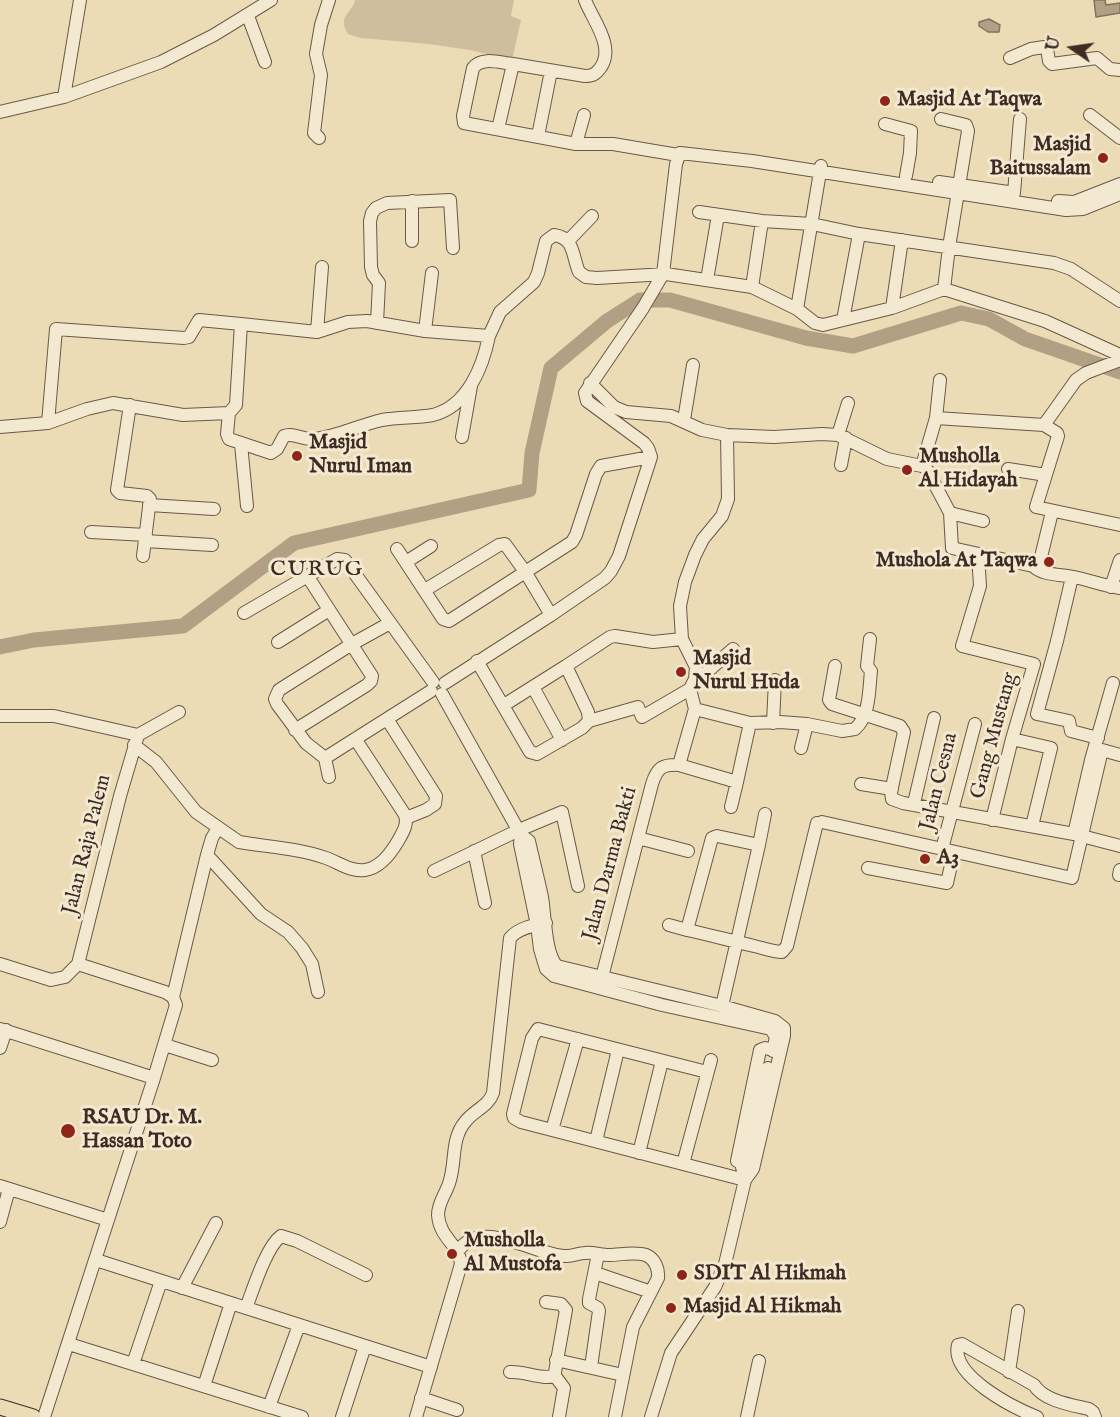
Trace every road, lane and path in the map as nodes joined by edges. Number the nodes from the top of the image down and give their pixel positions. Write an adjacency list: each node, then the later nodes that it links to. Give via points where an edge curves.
1 (80, 0): 11 (street)
2 (271, 0): 5 (street)
3 (329, 0): 20 (street, via 316,54 321,75 314,133)
4 (585, 0): 10 (street, via 601,29 603,63 590,76)
5 (248, 16): 7 (street); 11 (street, via 161,62)
6 (1010, 58): 9 (street, via 1044,47 1052,64 1097,58 1110,69)
7 (265, 62)
8 (513, 64): 10 (street); 18 (street); 18 (street, via 482,61 473,68 462,120)
9 (1120, 70)
10 (551, 71): 19 (street)
11 (64, 97): 12 (street)
12 (0, 112)
13 (584, 115): 22 (street)
14 (1090, 115): 21 (street)
15 (941, 119): 28 (street, via 968,128)
16 (1020, 119): 29 (street)
17 (885, 124): 25 (street, via 911,131)
18 (498, 129): 19 (street)
19 (538, 136): 22 (street)
20 (319, 138)
21 (1120, 138)
22 (576, 144): 23 (street, via 613,144)
23 (675, 154): 24 (street, via 675,150 683,147); 45 (street)
24 (820, 169): 26 (street); 36 (street)
25 (906, 176): 26 (street); 28 (street)
26 (876, 177): 28 (street)
27 (1120, 184): 29 (street, via 1070,203)
28 (960, 189): 29 (street); 30 (street, via 1075,210); 41 (street)
29 (1014, 193)
30 (1120, 194)
31 (412, 201): 39 (street); 42 (street, via 450,200); 53 (street, via 376,208 370,221 371,271 379,283)
32 (699, 212): 33 (street)
33 (718, 215): 35 (street); 46 (street)
34 (592, 216): 40 (street)
35 (762, 221): 36 (street); 47 (street)
36 (812, 224): 37 (street); 51 (street)
37 (859, 234): 38 (street); 52 (street)
38 (902, 240): 41 (street); 50 (street)
39 (412, 241)
40 (568, 241): 45 (street, via 579,272 586,277); 57 (street, via 558,235 548,238 534,282 500,312)
41 (949, 247): 48 (street); 49 (street, via 1071,269)
42 (453, 248)
43 (322, 267): 56 (street)
44 (432, 273): 55 (street)
45 (659, 274): 46 (street); 61 (street, via 643,309)
46 (707, 280): 47 (street)
47 (752, 287): 51 (street)
48 (944, 289): 50 (street); 58 (street, via 1045,321)
49 (1120, 301)
50 (892, 308): 52 (street)
51 (797, 309): 52 (street, via 814,323)
52 (843, 320)
53 (377, 322): 55 (street); 56 (street, via 348,322)
54 (241, 324): 56 (street); 65 (street, via 236,405); 68 (street, via 199,320 189,337 184,338 56,329)
55 (425, 331): 57 (street)
56 (317, 332)
57 (489, 336): 62 (street, via 481,368)
58 (1120, 358): 69 (street, via 1076,380)
59 (693, 365): 67 (street)
60 (940, 380): 66 (street)
61 (590, 383): 67 (street, via 614,407 626,412); 75 (street, via 585,393 587,401 644,443)
62 (471, 384): 72 (street); 74 (street, via 449,407 436,414 380,421 314,440 286,435 271,453)
63 (848, 403): 73 (street)
64 (130, 405): 65 (street, via 183,415); 68 (street, via 100,405); 80 (street, via 117,490 147,496)
65 (229, 413): 74 (street, via 228,437)
66 (936, 418): 69 (street); 77 (street)
67 (684, 420): 71 (street, via 702,430)
68 (48, 423): 70 (street)
69 (1044, 425): 79 (street, via 1058,436)
70 (0, 427)
71 (727, 435): 73 (street); 106 (street, via 728,499 689,570 680,606)
72 (462, 437)
73 (842, 437): 76 (street); 77 (street, via 887,459)
74 (241, 444): 81 (street)
75 (651, 457): 97 (street, via 601,466 575,539); 104 (street, via 611,571)
76 (840, 465)
77 (922, 466): 84 (street)
78 (1008, 469): 79 (street)
79 (1046, 475): 83 (street, via 1036,507)
80 (150, 505): 82 (street); 88 (street)
81 (247, 506)
82 (214, 509)
83 (1052, 512): 86 (street); 96 (street)
84 (950, 513): 85 (street); 92 (street, via 952,548)
85 (983, 521)
86 (1120, 525)
87 (92, 532): 88 (street)
88 (145, 538): 89 (street); 93 (street)
89 (212, 545)
90 (431, 546): 95 (street)
91 (397, 549): 95 (street)
92 (978, 554): 96 (street); 132 (street, Gang Mustang, via 980,586 962,646 1034,664)
93 (143, 556)
94 (1120, 560): 100 (street)
95 (406, 562): 101 (street)
96 (1038, 569): 99 (street)
97 (526, 573): 101 (street, via 508,546 502,544); 101 (street, via 447,621); 104 (street)
98 (308, 577): 102 (street); 103 (street); 105 (street, via 337,559 345,560)
99 (1072, 577): 100 (street); 136 (street, via 1037,714 1069,721 1071,731)
100 (1115, 588)
101 (425, 590)
102 (329, 610): 108 (street); 109 (street)
103 (243, 613)
104 (550, 615): 111 (street)
105 (390, 622): 109 (street); 117 (street)
106 (682, 639): 112 (street, via 653,642 615,636); 116 (street, via 696,668)
107 (870, 639): 122 (street, via 867,666 871,671)
108 (278, 642)
109 (352, 644): 131 (street, via 276,694 277,704); 131 (street, via 372,676 371,681)
110 (733, 649): 116 (street)
111 (477, 661): 117 (street); 119 (street)
112 (566, 666): 118 (street); 126 (street)
113 (835, 666): 122 (street, via 829,700)
114 (775, 680): 128 (street)
115 (1113, 682): 136 (street)
116 (692, 684): 120 (street); 126 (street, via 642,717 638,707)
117 (438, 687): 125 (street); 153 (street)
118 (533, 687): 119 (street); 135 (street)
119 (504, 705): 135 (street, via 532,753 540,753)
120 (695, 709): 127 (street); 140 (street)
121 (179, 712): 133 (street)
122 (864, 715): 129 (street, via 855,729 842,731); 144 (street, via 900,726 904,732)
123 (0, 716): 133 (street, via 54,716)
124 (934, 718): 145 (street)
125 (387, 719): 134 (street); 149 (street, via 436,796 435,804)
126 (589, 721): 135 (street)
127 (750, 723): 128 (street); 142 (street)
128 (773, 723): 129 (street)
129 (807, 724): 137 (street)
130 (975, 724): 147 (street, Jalan Cesna)
131 (295, 730): 139 (street)
132 (1012, 739): 150 (street, Gang Mustang); 151 (street, via 1051,748)
133 (136, 740): 152 (street, via 196,812); 171 (street, Jalan Raja Palem)
134 (356, 740): 139 (street); 149 (street)
135 (562, 740)
136 (1098, 747): 138 (street); 154 (street)
137 (801, 748)
138 (1120, 755)
139 (325, 758): 141 (street)
140 (679, 765): 142 (street); 155 (street, Jalan Darma Bakti, via 661,767 654,778)
141 (329, 777)
142 (737, 782): 146 (street)
143 (861, 784): 144 (street)
144 (892, 789): 145 (street, via 892,799)
145 (914, 803): 147 (street)
146 (731, 807)
147 (953, 811): 150 (street); 158 (street, Jalan Cesna)
148 (765, 814): 156 (street)
149 (406, 818): 152 (street, via 392,852 364,871 311,854 239,842)
150 (992, 819): 151 (street)
151 (1032, 826): 154 (street)
152 (218, 828): 161 (street)
153 (520, 833): 159 (street); 164 (street, via 562,812); 166 (street)
154 (1078, 835): 157 (street); 158 (street, via 1072,878)
155 (638, 838): 160 (street); 172 (street, Jalan Darma Bakti)
156 (759, 845): 168 (street, via 712,838); 169 (street)
157 (1120, 846)
158 (948, 850): 162 (street, Jalan Cesna, via 947,883); 169 (street, via 820,823 785,950 777,952)
159 (474, 851): 163 (street); 165 (street)
160 (688, 851)
161 (207, 855): 173 (street, via 261,914 286,930 302,948 312,964); 175 (street)
162 (868, 868)
163 (434, 871)
164 (578, 886)
165 (485, 903)
166 (542, 924): 172 (street, via 557,966); 176 (street, via 543,961 554,976); 195 (street, via 510,938 493,1093 489,1102 461,1128 450,1180 440,1203 438,1214 444,1236)
167 (669, 925): 168 (street)
168 (687, 930): 169 (street)
169 (736, 942): 177 (street)
170 (0, 964): 171 (street, via 51,980 65,977)
171 (78, 964): 175 (street)
172 (602, 977): 174 (street)
173 (318, 992)
174 (665, 992): 176 (street); 177 (street)
175 (173, 997): 180 (street, via 175,1012)
176 (662, 1005): 190 (street, via 771,1029 776,1037 773,1050 760,1050 736,1161 744,1163)
177 (722, 1006): 190 (street, via 774,1021 785,1031 753,1168)
178 (3, 1029): 181 (street); 185 (street)
179 (578, 1039): 182 (street); 186 (street); 186 (street, via 535,1030 512,1110 514,1118 521,1122)
180 (165, 1045): 183 (street); 185 (street)
181 (0, 1048)
182 (618, 1050): 184 (street); 187 (street)
183 (212, 1060)
184 (662, 1061): 188 (street); 189 (street, via 709,1066)
185 (154, 1078): 192 (street)
186 (552, 1130): 187 (street)
187 (596, 1141): 188 (street)
188 (639, 1153): 189 (street)
189 (683, 1164): 190 (street)
190 (745, 1180): 231 (street, via 725,1264 715,1287 671,1353)
191 (4, 1188): 192 (street); 193 (street)
192 (108, 1220): 197 (street)
193 (0, 1222)
194 (216, 1223): 201 (street)
195 (458, 1251): 196 (street, via 470,1240 496,1238 567,1256); 213 (street, via 461,1264)
196 (598, 1254): 198 (street); 202 (street, via 644,1255 653,1260 659,1273)
197 (96, 1260): 200 (street); 208 (street)
198 (595, 1273): 202 (street); 214 (street, via 589,1303 599,1311)
199 (366, 1275): 205 (street, via 282,1236 270,1250)
200 (161, 1281): 201 (street); 212 (street)
201 (182, 1288): 204 (street)
202 (651, 1292): 217 (street, via 633,1328)
203 (546, 1302): 210 (street, via 566,1308)
204 (231, 1303): 205 (street); 219 (street)
205 (246, 1308): 207 (street)
206 (1018, 1311): 216 (street)
207 (299, 1325): 209 (street); 222 (street)
208 (69, 1344): 212 (street); 225 (street)
209 (365, 1346): 213 (street); 227 (street)
210 (556, 1360): 214 (street); 218 (street)
211 (759, 1361): 232 (street)
212 (133, 1364): 219 (street)
213 (431, 1367): 220 (street)
214 (591, 1367): 217 (street)
215 (510, 1372): 218 (street)
216 (1009, 1372): 233 (street, via 962,1344 957,1347 958,1358 979,1386); 234 (street, via 1049,1397 1089,1409)
217 (623, 1375): 230 (street)
218 (555, 1376): 229 (street, via 564,1388)
219 (204, 1386): 222 (street)
220 (422, 1398): 223 (street); 228 (street)
221 (0, 1407): 224 (main road)
222 (269, 1407): 226 (street)
223 (458, 1410)
224 (33, 1417)
225 (44, 1417)
226 (302, 1417)
227 (342, 1417)
228 (416, 1417)
229 (559, 1417)
230 (615, 1417)
231 (651, 1417)
232 (747, 1417)
233 (1037, 1417)
234 (1095, 1417)

